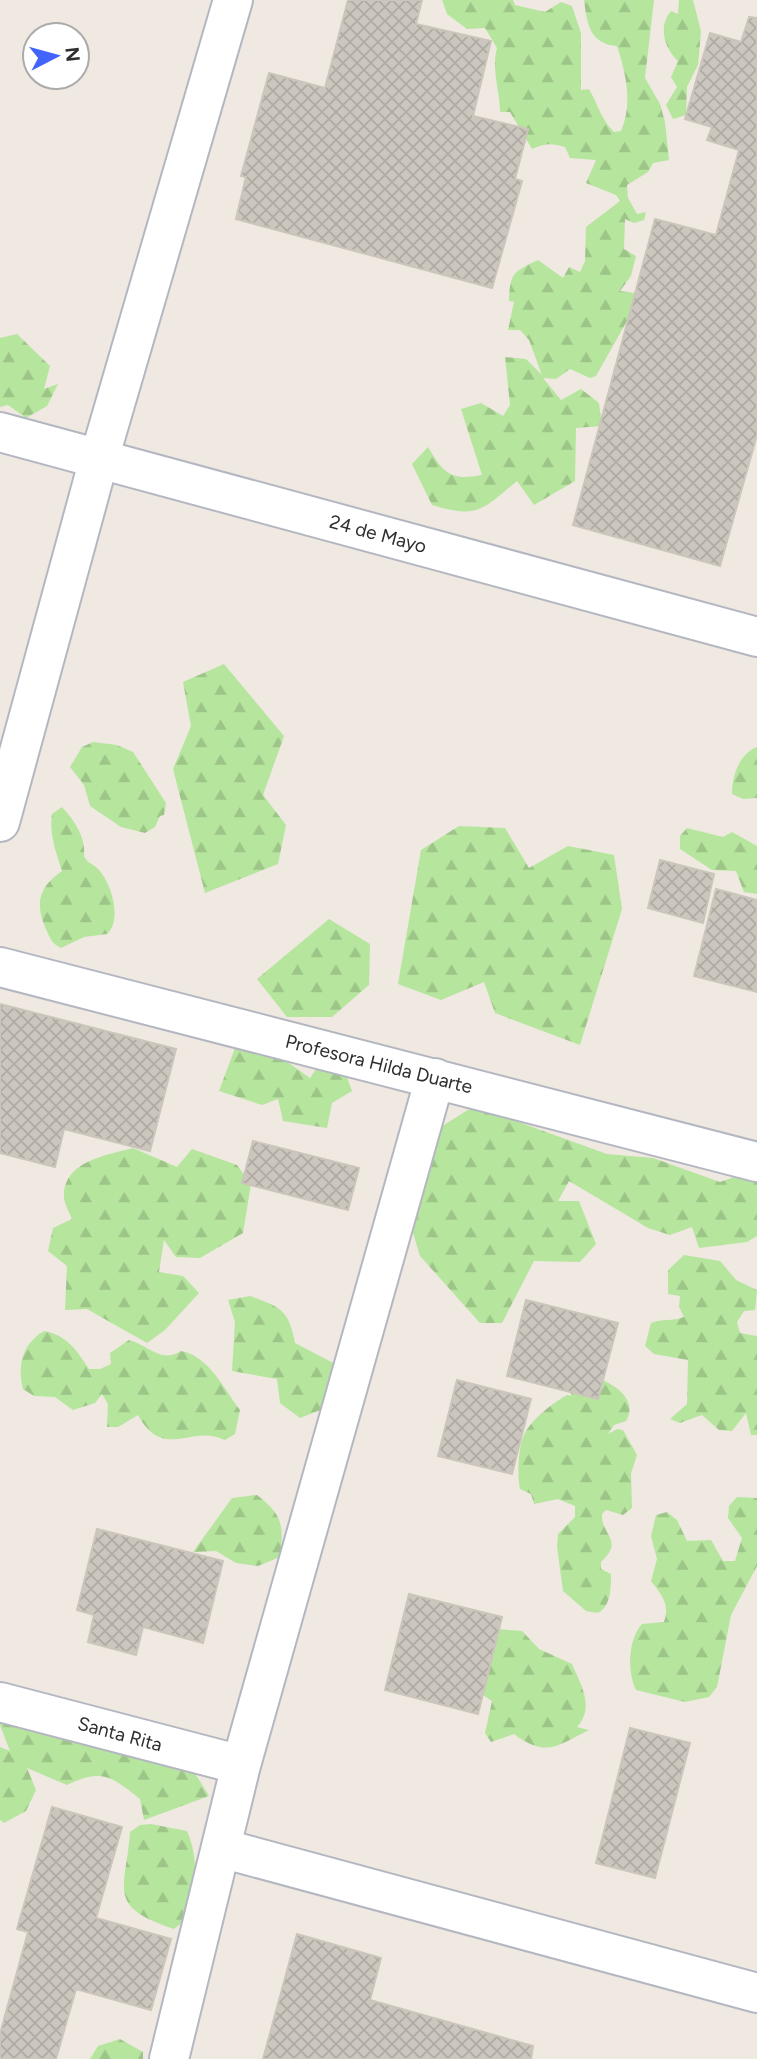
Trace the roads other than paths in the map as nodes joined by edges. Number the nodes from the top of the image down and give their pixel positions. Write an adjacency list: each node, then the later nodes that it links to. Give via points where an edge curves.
1 (233, 0): 3 (street)
2 (0, 432): 3 (street, 24 de Mayo)
3 (99, 459): 4 (street, 24 de Mayo); 5 (street)
4 (757, 637)
5 (0, 822)
6 (0, 967): 7 (street, Profesora Hilda Duarte)
7 (435, 1078): 8 (street, Profesora Hilda Duarte); 10 (street)
8 (757, 1162)
9 (0, 1702): 10 (street, Santa Rita)
10 (241, 1765): 11 (street)
11 (221, 1848): 12 (street); 13 (street)
12 (757, 1993)
13 (169, 2059)

